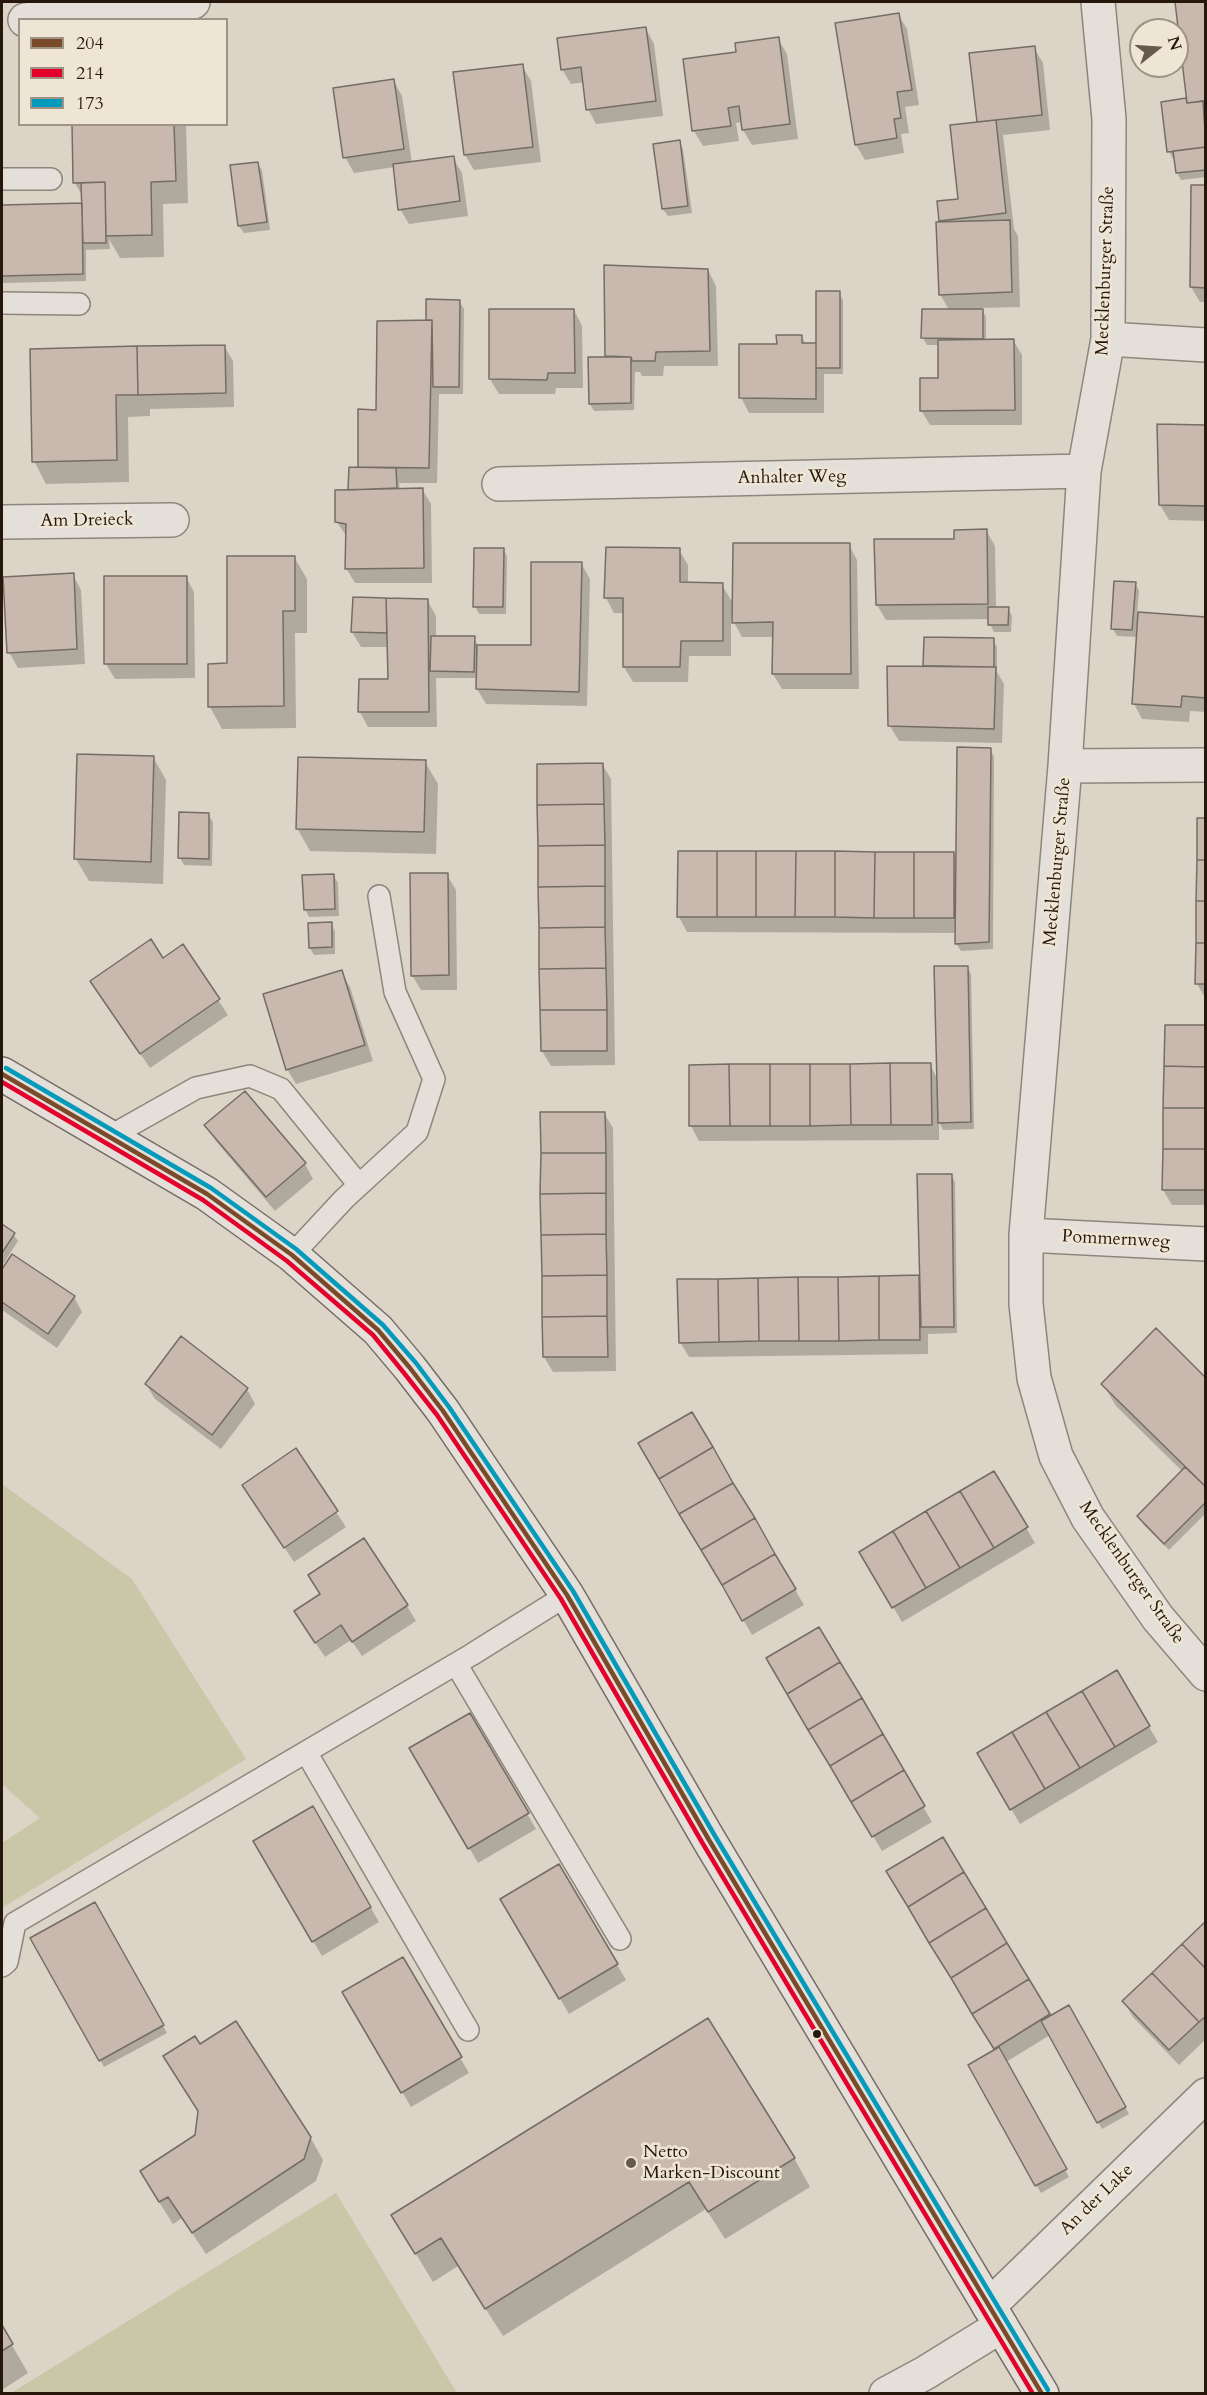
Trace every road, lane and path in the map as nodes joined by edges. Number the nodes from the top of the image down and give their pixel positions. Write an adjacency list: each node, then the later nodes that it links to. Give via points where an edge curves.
1 (193, 2): 3 (street)
2 (1098, 2): 10 (street, Mecklenburger Straße, via 1109,119)
3 (44, 18)
4 (18, 20): 5 (street)
5 (2, 22)
6 (2, 179): 7 (lane)
7 (51, 179)
8 (2, 303): 9 (lane)
9 (79, 304)
10 (1108, 339): 11 (street); 12 (street, Mecklenburger Straße)
11 (1206, 345)
12 (1084, 471): 13 (street, Anhalter Weg); 17 (street, Mecklenburger Straße)
13 (499, 484)
14 (172, 520): 15 (street, Am Dreieck)
15 (2, 522)
16 (1206, 765): 17 (street)
17 (1065, 766): 22 (street, Mecklenburger Straße)
18 (380, 896): 21 (lane, via 395,992 434,1079 417,1132)
19 (2, 1074): 20 (street)
20 (109, 1137): 21 (lane, via 196,1088 250,1076 281,1089); 24 (street, via 207,1194)
21 (359, 1185): 24 (lane)
22 (1026, 1235): 23 (street, Pommernweg); 27 (street, Mecklenburger Straße, via 1026,1304 1034,1378 1056,1456 1088,1518 1158,1618)
23 (1206, 1244)
24 (292, 1255): 25 (street, via 378,1330 410,1368)
25 (567, 1595): 26 (lane); 33 (street)
26 (456, 1664): 28 (lane); 29 (lane)
27 (1206, 1674)
28 (306, 1752): 30 (lane, via 15,1923 7,1962); 31 (lane)
29 (620, 1939)
30 (2, 1966)
31 (468, 2030)
32 (1206, 2095): 33 (street, An der Lake)
33 (995, 2316): 34 (street, An der Lake, via 925,2373); 35 (street)
34 (886, 2394)
35 (1042, 2394)

